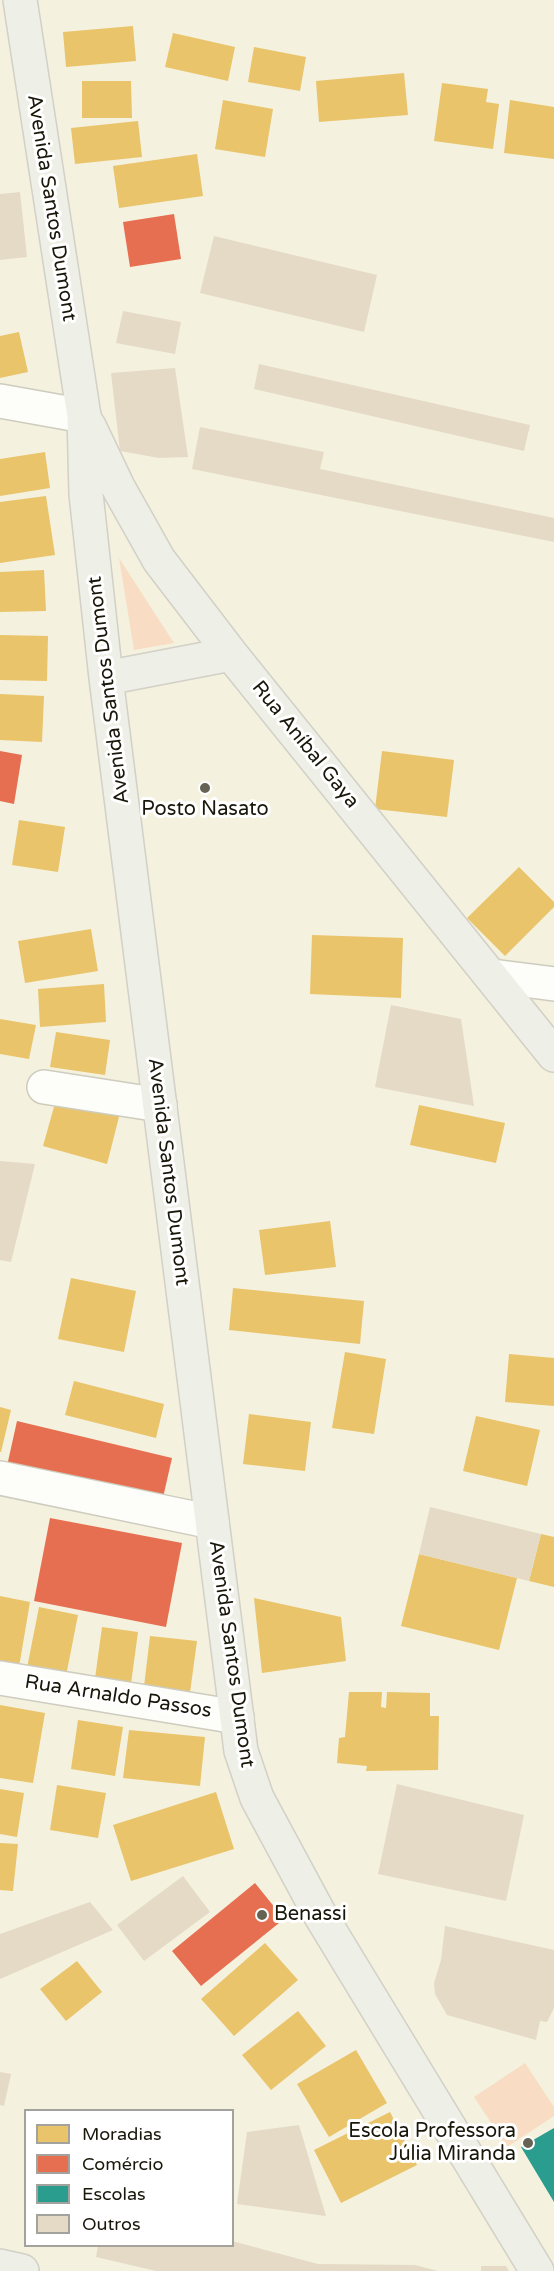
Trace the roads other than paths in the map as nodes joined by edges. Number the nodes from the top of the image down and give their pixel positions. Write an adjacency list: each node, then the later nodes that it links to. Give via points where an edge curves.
1 (20, 0): 3 (main road, Avenida Santos Dumont)
2 (0, 401): 3 (street)
3 (84, 416): 4 (main road, Rua Aníbal Gaya, via 159,560); 5 (main road, Avenida Santos Dumont, via 86,494)
4 (231, 654): 5 (main road); 6 (main road, Rua Aníbal Gaya)
5 (106, 678): 10 (main road, Avenida Santos Dumont)
6 (492, 976): 7 (street); 8 (main road, Rua Aníbal Gaya)
7 (554, 984)
8 (554, 1055)
9 (44, 1087): 10 (street)
10 (160, 1105): 12 (main road, Avenida Santos Dumont)
11 (0, 1478): 12 (street)
12 (212, 1522): 14 (main road, Avenida Santos Dumont)
13 (0, 1678): 14 (street, Rua Arnaldo Passos)
14 (237, 1717): 17 (main road, Avenida Santos Dumont, via 241,1751 257,1798 319,1912)
15 (0, 2266): 16 (main road)
16 (22, 2271)
17 (537, 2271)

